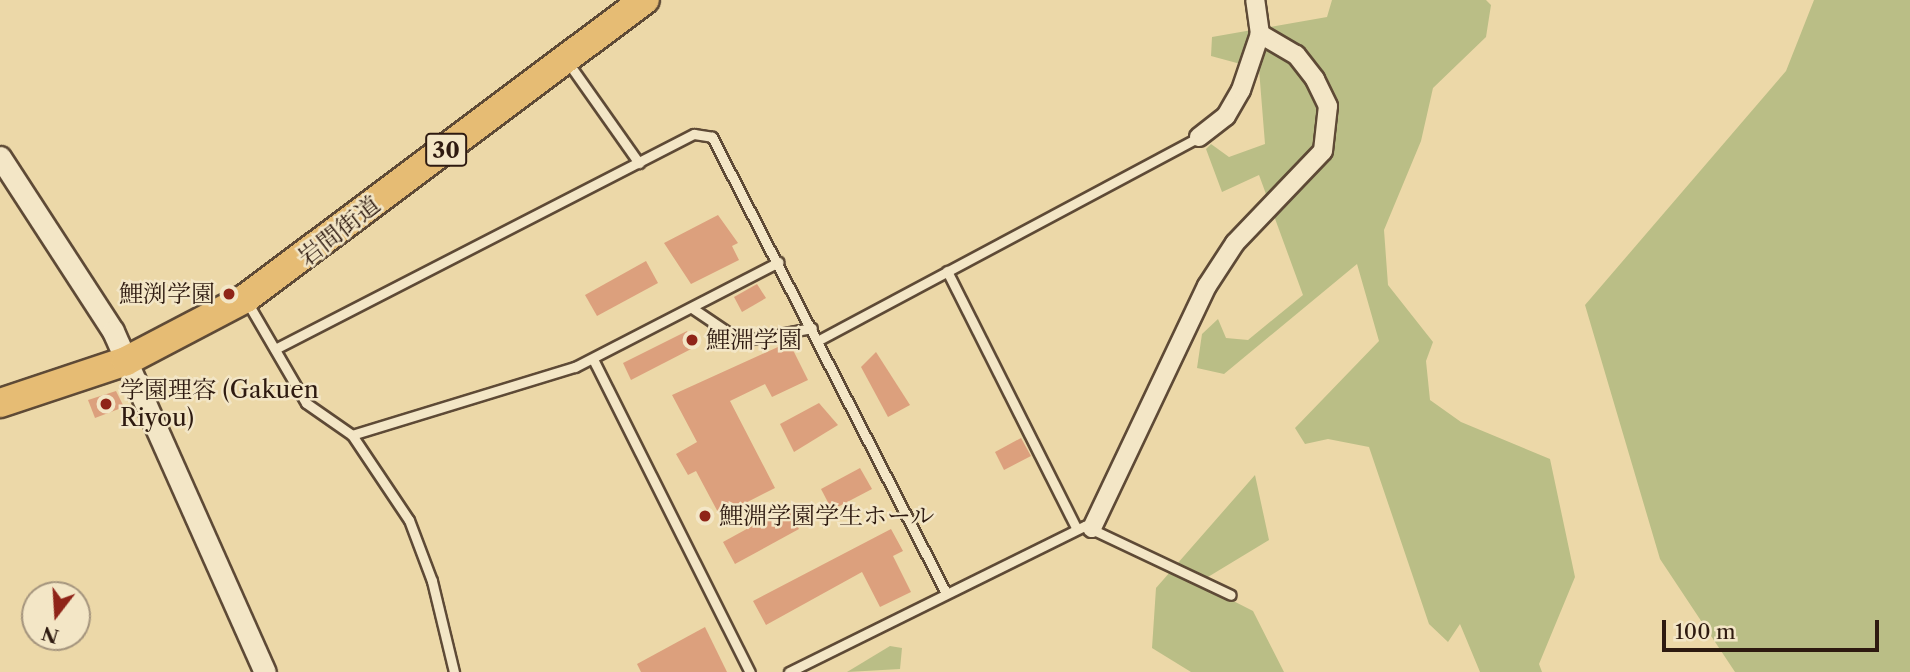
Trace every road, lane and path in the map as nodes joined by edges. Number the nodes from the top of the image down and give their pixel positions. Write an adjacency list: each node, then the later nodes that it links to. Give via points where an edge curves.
1 (645, 0): 4 (main road, 岩間街道 / 30)
2 (1255, 0): 3 (street)
3 (1260, 34): 5 (street, via 1226,116); 19 (street, via 1296,55 1315,79 1328,106 1323,151 1235,243 1207,286)
4 (566, 59): 7 (lane); 10 (main road, 岩間街道 / 30)
5 (1199, 137): 9 (lane)
6 (0, 157): 16 (street)
7 (639, 163): 8 (lane, via 694,134 712,138); 14 (lane)
8 (778, 262): 11 (lane); 12 (lane)
9 (947, 271): 13 (lane); 19 (lane)
10 (246, 298): 14 (lane); 16 (main road, 岩間街道 / 30)
11 (692, 307): 12 (lane, via 741,341); 15 (lane)
12 (812, 328): 13 (lane)
13 (819, 340): 20 (lane)
14 (275, 349): 18 (lane, via 318,416)
15 (593, 359): 18 (lane); 24 (lane)
16 (126, 361): 17 (main road, 岩間街道 / 30); 22 (street)
17 (0, 403)
18 (352, 435): 23 (lane, via 424,552)
19 (1084, 528): 20 (lane); 21 (lane)
20 (944, 591): 25 (lane)
21 (1231, 595)
22 (265, 672)
23 (454, 672)
24 (750, 672)
25 (789, 672)

